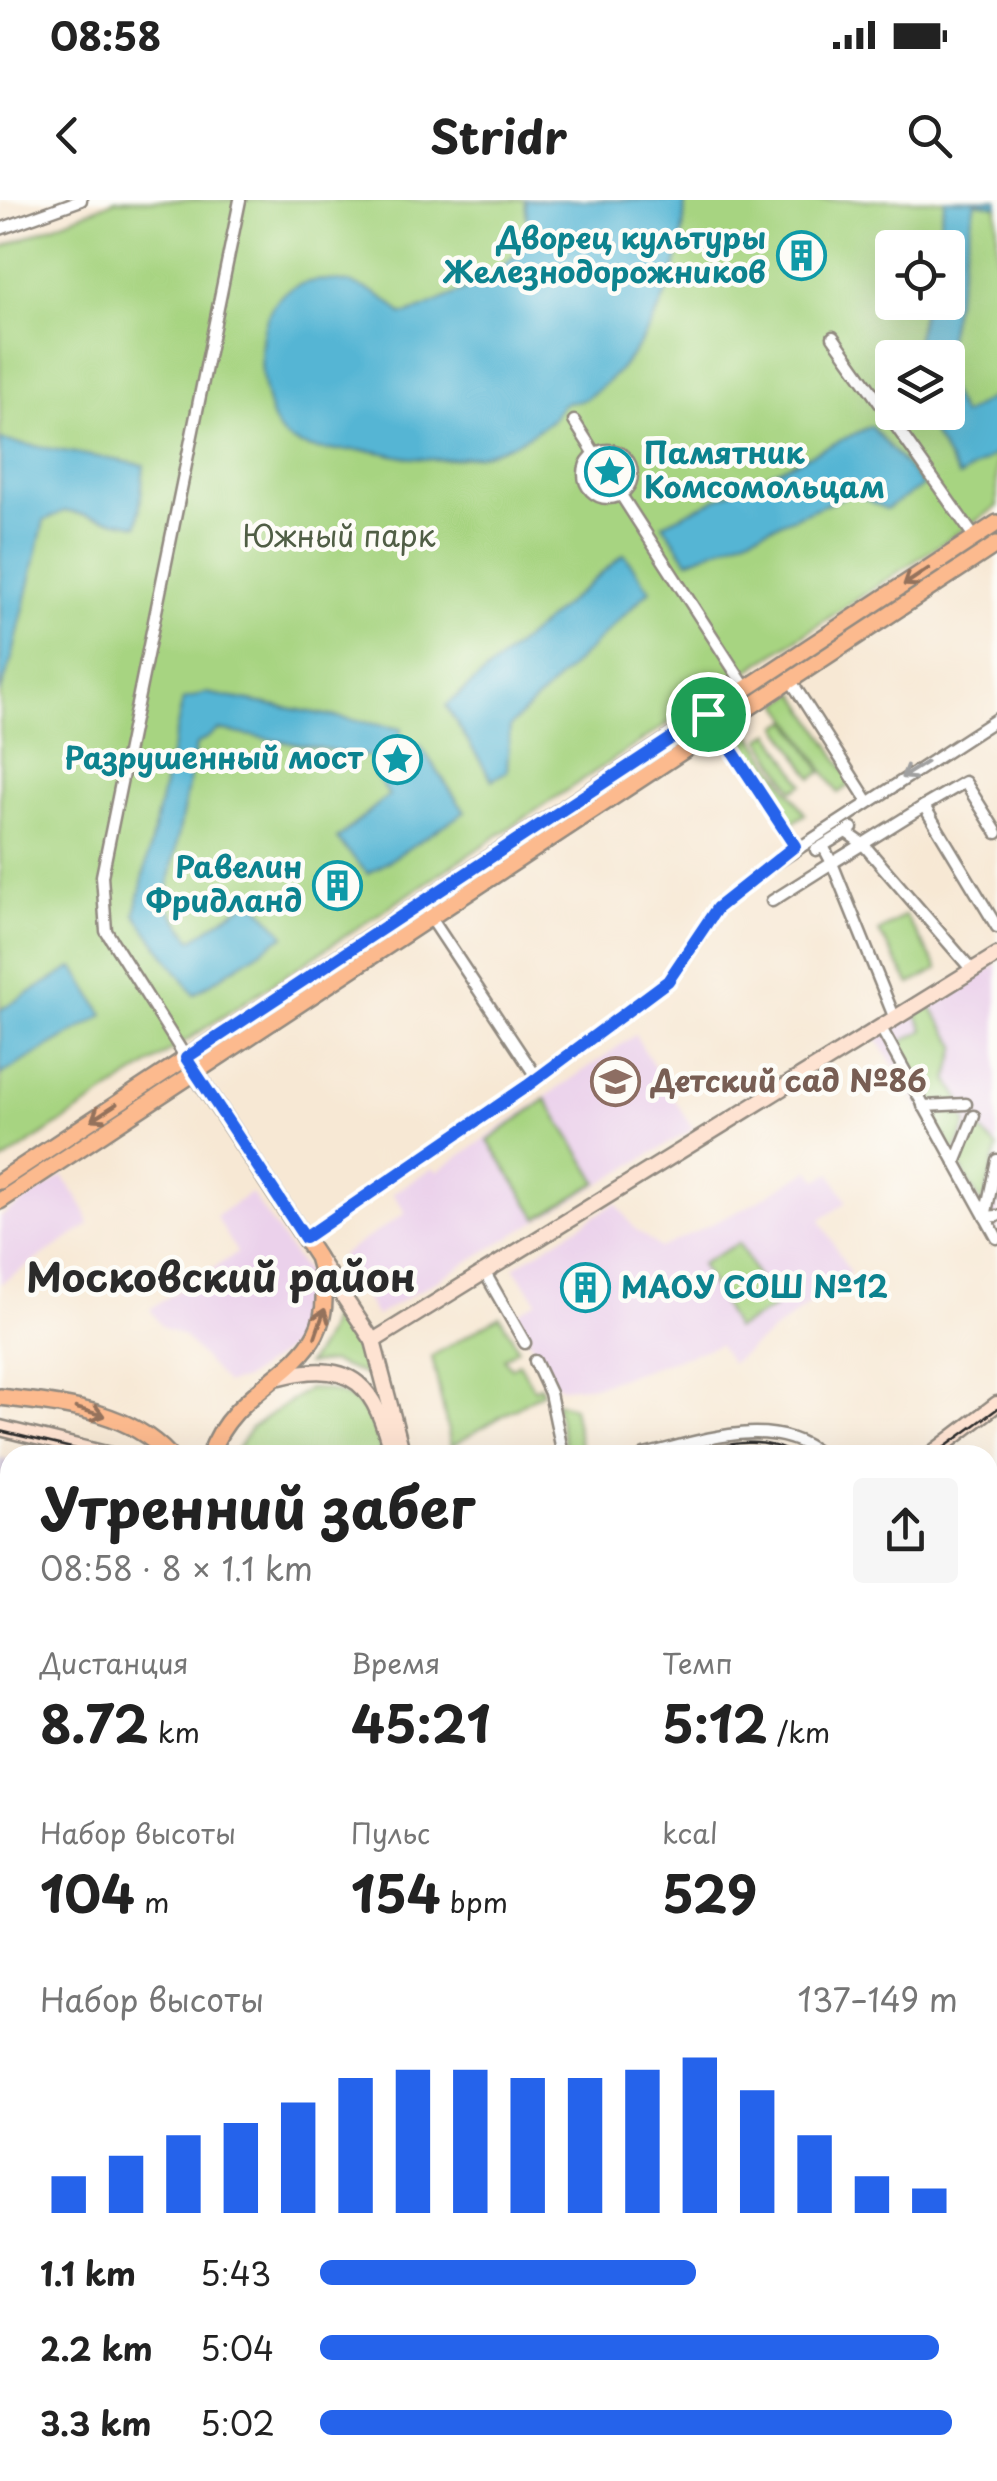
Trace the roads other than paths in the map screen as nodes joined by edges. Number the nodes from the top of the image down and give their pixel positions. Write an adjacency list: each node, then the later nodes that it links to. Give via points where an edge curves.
1 (80, 200): 3 (street)
2 (240, 200): 30 (street, via 102,876 106,931)
3 (0, 228)
4 (833, 338): 9 (street)
5 (574, 421): 6 (street)
6 (595, 454): 7 (street, via 584,470 590,490 601,498); 7 (street, via 613,450 628,461 632,480)
7 (621, 495): 12 (street)
8 (997, 523): 9 (main road)
9 (974, 538): 12 (main road, one-way to 12)
10 (997, 544): 11 (main road)
11 (791, 681): 15 (main road); 16 (street)
12 (746, 690): 13 (main road)
13 (708, 714): 15 (street); 23 (main road)
14 (997, 719): 16 (street, one-way to 16)
15 (718, 730): 20 (street); 24 (main road)
16 (867, 800): 20 (street)
17 (924, 806): 18 (street, via 965,782); 19 (street); 25 (street)
18 (997, 833)
19 (863, 844): 21 (street); 21 (street, via 850,830 820,848); 27 (street)
20 (795, 846): 32 (street, via 717,908 668,981)
21 (832, 864): 22 (street); 28 (street)
22 (772, 901)
23 (421, 903): 24 (street); 30 (main road)
24 (432, 918): 31 (main road); 32 (street)
25 (997, 927)
26 (997, 954): 27 (street)
27 (972, 970): 28 (street)
28 (894, 1019): 29 (street)
29 (880, 1028): 34 (street); 44 (street)
30 (186, 1058): 31 (main road); 38 (main road, one-way to 38)
31 (196, 1073): 39 (main road); 41 (main road)
32 (538, 1078): 41 (street)
33 (966, 1104): 34 (street)
34 (923, 1106): 37 (street)
35 (974, 1116): 37 (street)
36 (997, 1160): 40 (street)
37 (955, 1163): 40 (street)
38 (0, 1180)
39 (0, 1201)
40 (991, 1216): 42 (street)
41 (305, 1238): 43 (main road)
42 (997, 1238)
43 (318, 1258): 45 (street); 48 (main road, one-way to 43, via 324,1322)
44 (485, 1274): 45 (street); 46 (street)
45 (373, 1342): 59 (street)
46 (525, 1343)
47 (534, 1362): 60 (street, via 550,1393)
48 (280, 1377): 57 (main road, via 239,1406); 58 (street, via 328,1370 362,1384 374,1397)
49 (0, 1397): 56 (main road, one-way to 56, via 84,1408)
50 (997, 1404): 63 (street)
51 (997, 1416): 64 (street)
52 (0, 1428): 55 (street)
53 (0, 1436): 54 (street)
54 (38, 1445)
55 (69, 1445)
56 (160, 1445)
57 (214, 1445)
58 (389, 1445)
59 (400, 1445)
60 (562, 1445)
61 (688, 1445): 62 (street, via 746,1432)
62 (807, 1445)
63 (943, 1445)
64 (958, 1445)

